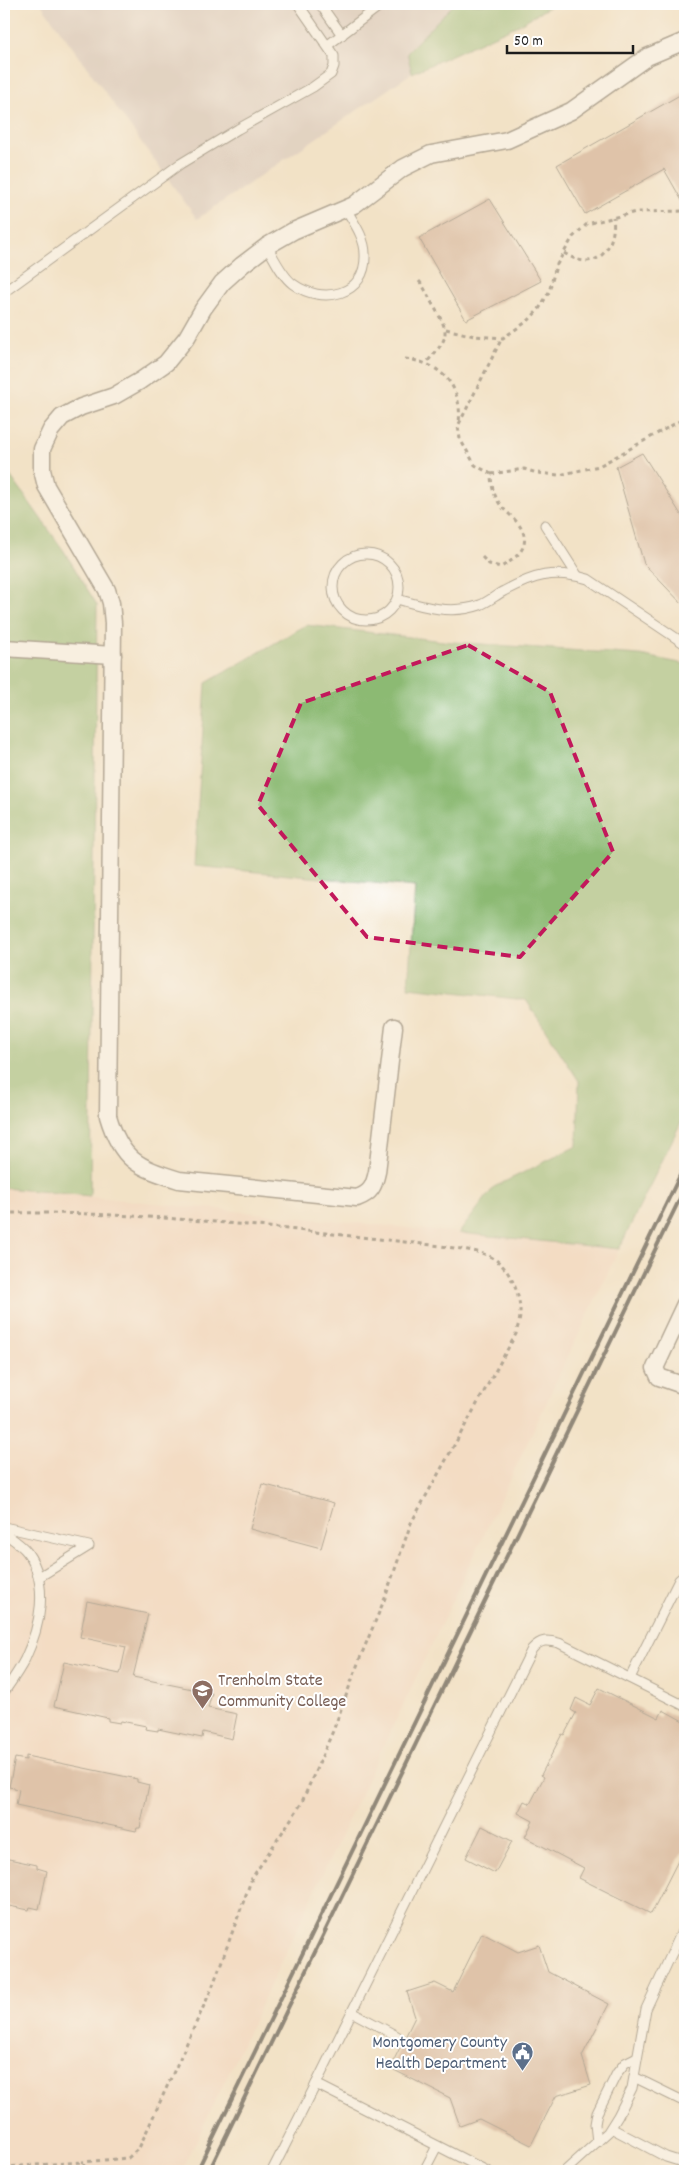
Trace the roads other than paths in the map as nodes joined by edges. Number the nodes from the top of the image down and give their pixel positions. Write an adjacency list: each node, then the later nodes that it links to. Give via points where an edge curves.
1 (298, 4): 6 (lane)
2 (320, 4): 4 (lane)
3 (380, 4): 4 (lane)
4 (342, 35): 6 (lane)
5 (685, 41): 7 (street, via 647,57 571,111 507,140 431,154 410,164)
6 (328, 45): 9 (lane, via 334,56 331,74 180,164)
7 (346, 209): 8 (street, via 293,231); 8 (lane, via 364,243 364,270 358,281 338,295 305,291 292,283)
8 (267, 246): 15 (street, via 222,283 166,363 114,396 62,417 42,449 46,486 107,590 113,623)
9 (4, 292)
10 (545, 525): 11 (lane)
11 (576, 575): 12 (lane, via 550,574 529,578 480,605 462,608 440,610); 13 (lane, via 588,579)
12 (397, 599): 12 (lane, via 399,584 396,574 382,558 361,555 342,565 336,574 334,596 339,606 356,619 378,618 387,613)
13 (685, 644)
14 (4, 648): 15 (street)
15 (113, 654): 16 (street, via 108,1116 124,1153 155,1173 179,1180 357,1198 367,1195 377,1172)
16 (394, 1027)
17 (685, 1304): 18 (street, via 655,1368 659,1377)
18 (685, 1386)
19 (4, 1527): 22 (lane, via 88,1546)
20 (4, 1533): 22 (lane, via 27,1552)
21 (685, 1575): 23 (lane, via 679,1580)
22 (39, 1577): 24 (lane, via 39,1617 24,1660)
23 (630, 1678): 25 (lane); 27 (lane, via 559,1643 538,1642 532,1649)
24 (4, 1692)
25 (685, 1706)
26 (685, 1925): 29 (lane, via 646,2008)
27 (352, 2012): 28 (lane); 31 (lane)
28 (397, 2036)
29 (637, 2058): 30 (lane); 34 (lane, via 625,2063 617,2072 597,2113)
30 (634, 2077): 32 (lane); 33 (lane, via 632,2088)
31 (316, 2084): 35 (lane); 37 (lane)
32 (685, 2102)
33 (611, 2128): 34 (lane); 36 (lane)
34 (597, 2142): 40 (lane)
35 (437, 2146): 38 (lane); 39 (lane)
36 (685, 2164)
37 (275, 2170)
38 (424, 2171)
39 (487, 2171)
40 (565, 2171)

